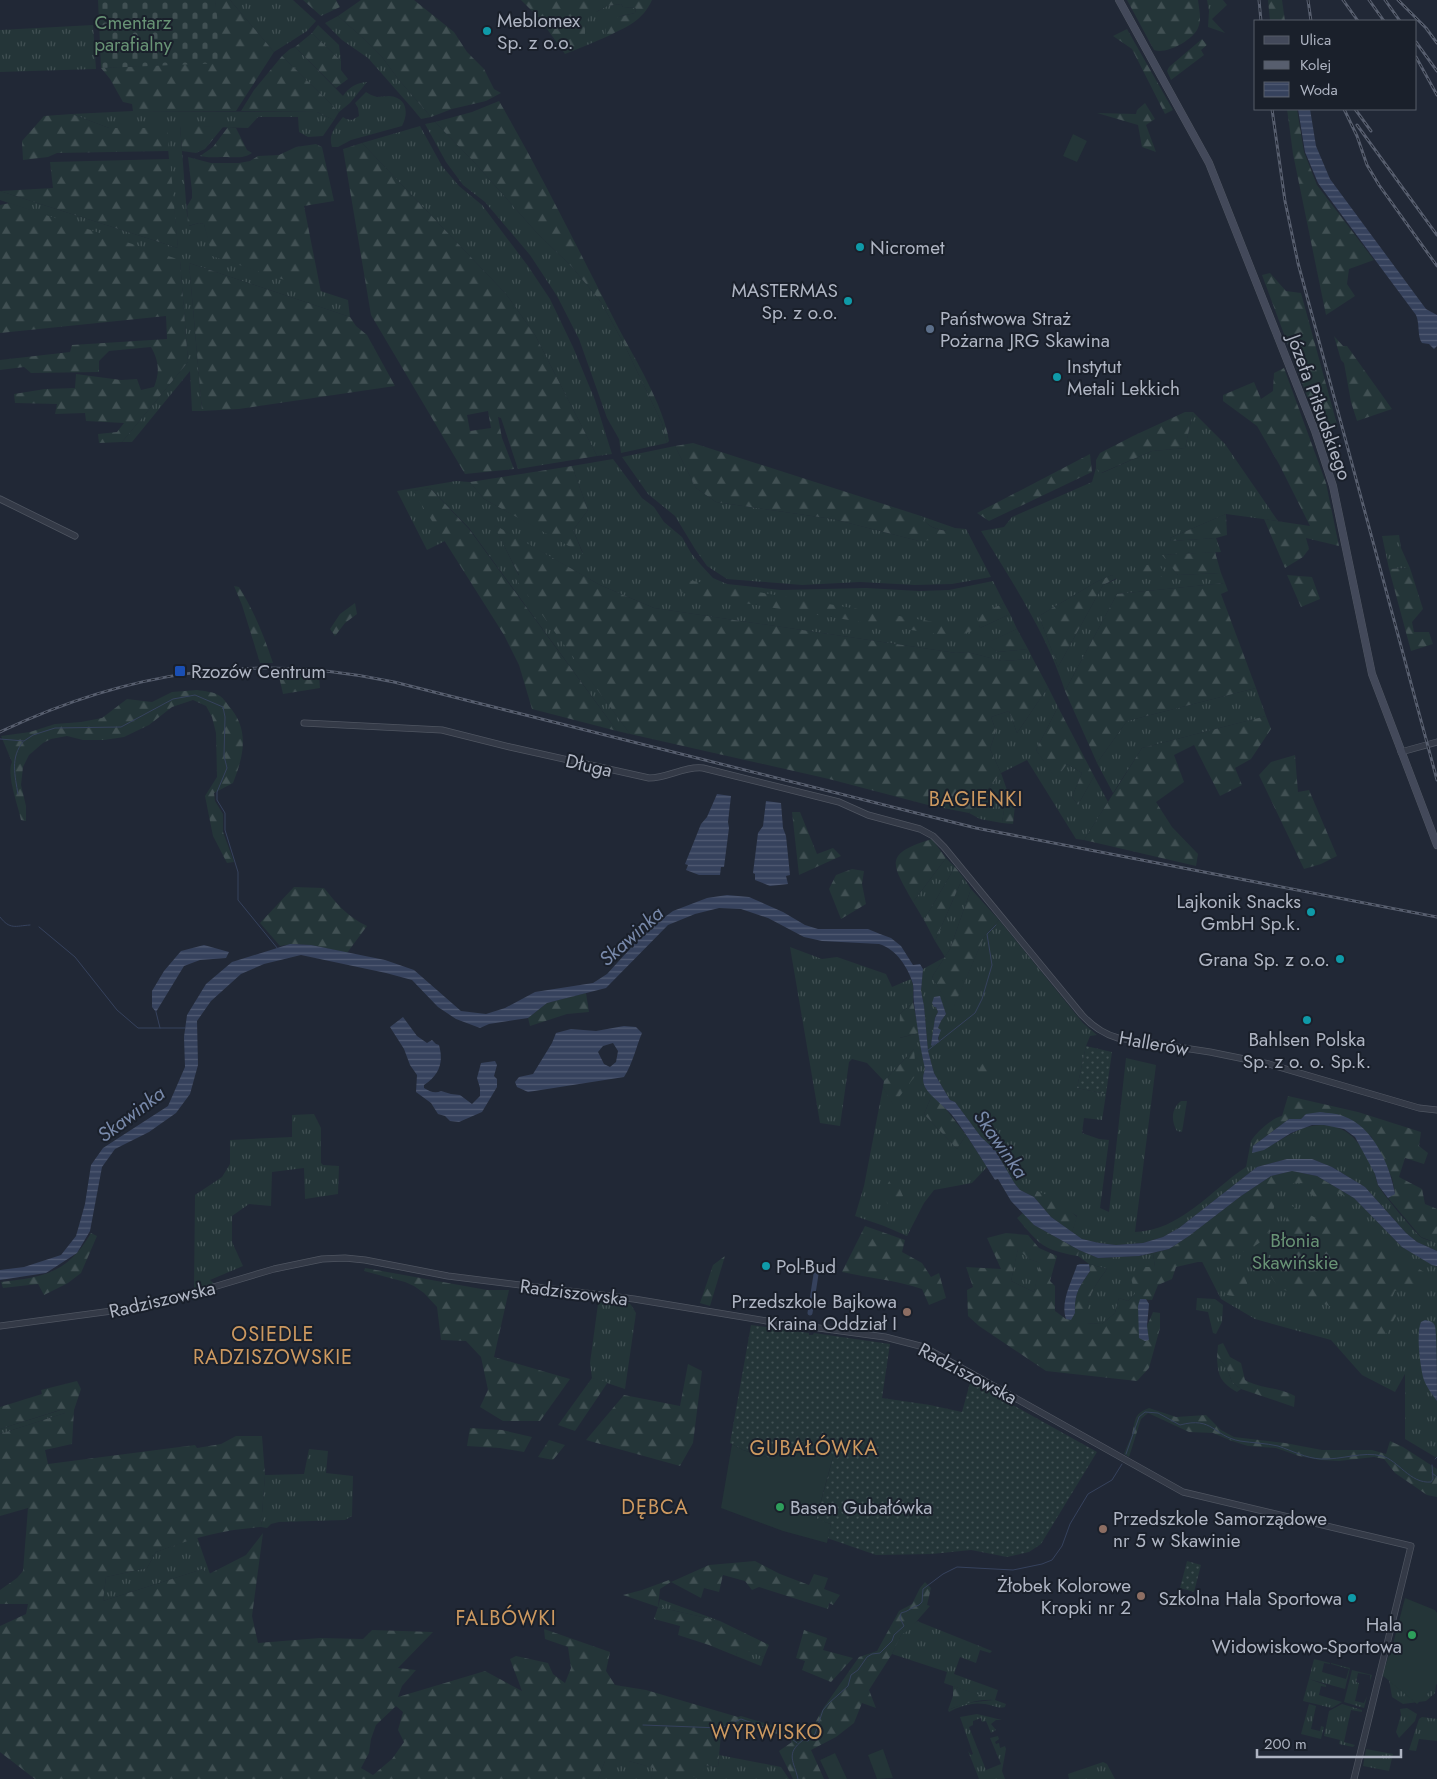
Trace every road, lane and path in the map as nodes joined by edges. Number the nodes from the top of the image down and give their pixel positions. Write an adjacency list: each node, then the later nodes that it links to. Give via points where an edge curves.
1 (1119, 0): 6 (main road, Józefa Piłsudskiego, via 1212,168 1315,431 1333,486 1370,668)
2 (0, 499): 3 (street)
3 (75, 536)
4 (304, 723): 7 (street, Długa, via 442,730 649,778 703,768 824,797)
5 (1437, 742): 6 (street)
6 (1401, 752): 8 (main road, Józefa Piłsudskiego)
7 (868, 815): 9 (street, Hallerów, via 910,825 934,837 1082,1015 1105,1034 1270,1064 1419,1108)
8 (1437, 845)
9 (1437, 1110)
10 (0, 1326): 11 (street, Radziszowska, via 134,1308 176,1300 280,1268 322,1259 358,1259 441,1276 642,1300 904,1341 924,1347 1183,1492 1411,1546)
11 (1354, 1779)

